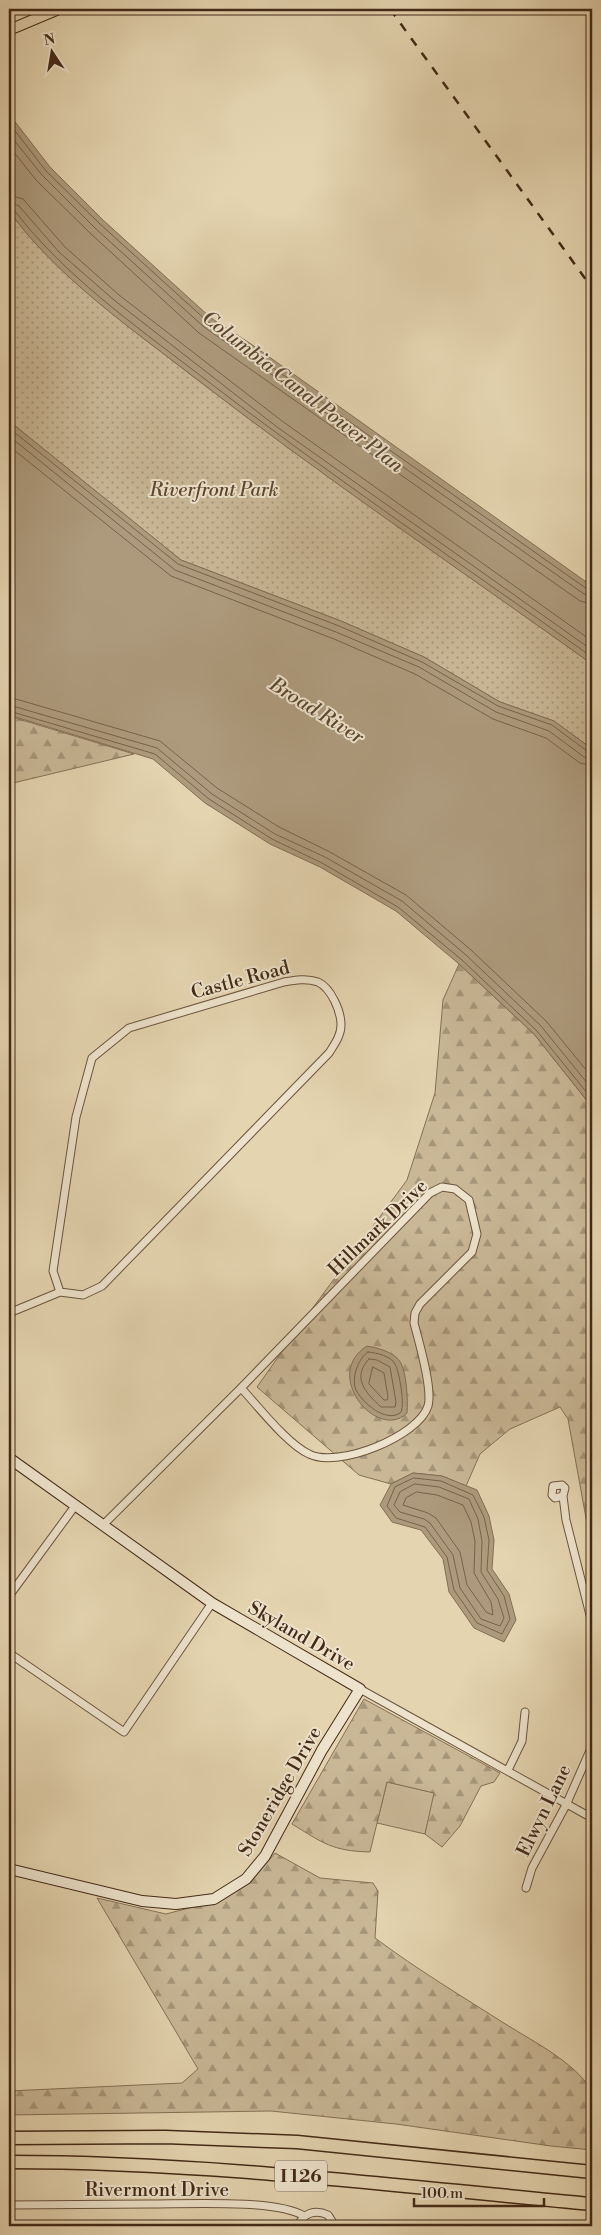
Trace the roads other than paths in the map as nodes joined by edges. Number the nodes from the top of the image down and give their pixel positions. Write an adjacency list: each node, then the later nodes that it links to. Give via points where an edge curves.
1 (59, 9): 2 (main road)
2 (9, 30)
3 (60, 1292): 3 (street, Castle Road, via 83,1295 102,1286 329,1053 338,1039 341,1026 338,1009 320,983 305,979 284,982 129,1028 92,1058 76,1117 53,1271); 4 (street, Castle Road)
4 (9, 1313)
5 (241, 1388): 5 (street, Hillmark Drive, via 430,1193 442,1187 455,1189 468,1200 477,1234 472,1252 415,1313 414,1323 428,1397 423,1417 381,1444 352,1456 328,1458 310,1455 295,1445); 9 (street, Hillmark Drive)
6 (9, 1458): 8 (street, Skyland Drive)
7 (563, 1496): 12 (street, via 566,1520)
8 (75, 1506): 9 (street, Skyland Drive); 10 (street)
9 (104, 1524): 11 (street, Skyland Drive)
10 (9, 1596)
11 (212, 1603): 13 (street, via 124,1732); 14 (street, Skyland Drive)
12 (592, 1621)
13 (9, 1653)
14 (360, 1689): 17 (street, Skyland Drive); 20 (street, Stoneridge Drive, via 265,1856 246,1879 214,1898 176,1904 142,1901)
15 (525, 1712): 17 (street, via 522,1741)
16 (592, 1746): 18 (street, Elwyn Lane)
17 (508, 1770): 18 (street, Skyland Drive)
18 (566, 1805): 19 (street, Skyland Drive); 21 (street, Elwyn Lane, via 532,1868)
19 (592, 1818)
20 (9, 1869)
21 (526, 1888)
22 (9, 2138): 24 (highway, I 126, via 165,2137 297,2142)
23 (9, 2162): 25 (highway, I 126, via 118,2163 317,2177)
24 (592, 2172)
25 (592, 2204)
26 (9, 2205): 27 (street, Rivermont Drive, via 268,2206)
27 (304, 2216): 28 (street); 29 (street, Rivermont Drive, via 322,2212)
28 (298, 2226)
29 (335, 2226)

